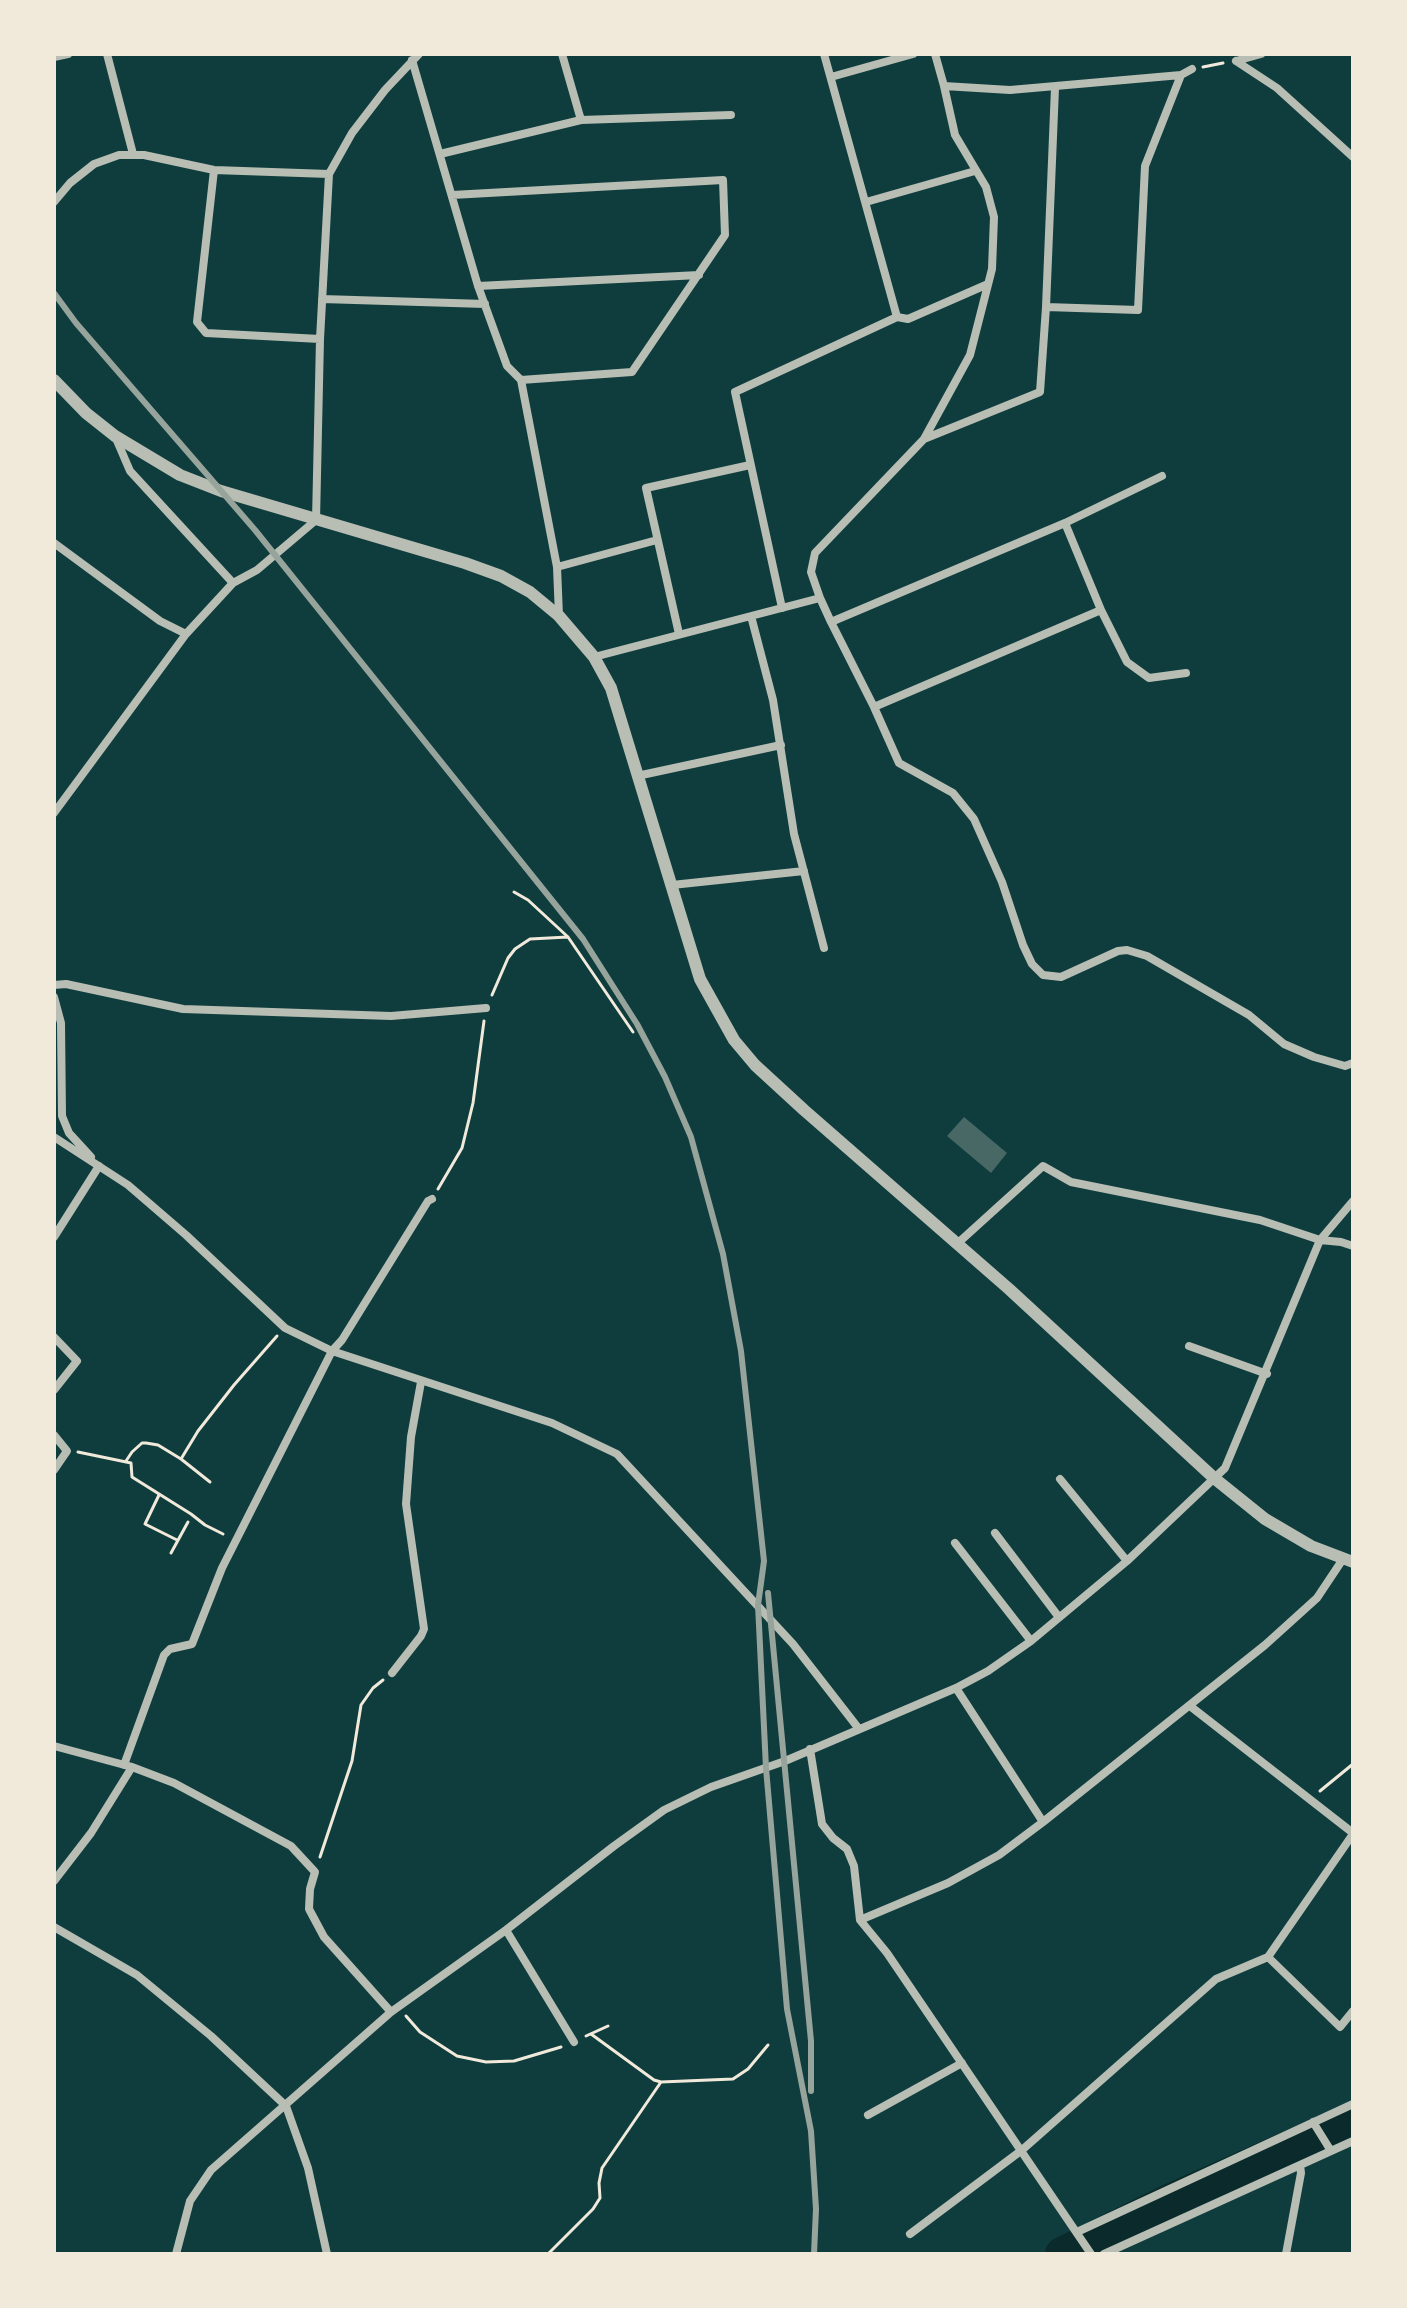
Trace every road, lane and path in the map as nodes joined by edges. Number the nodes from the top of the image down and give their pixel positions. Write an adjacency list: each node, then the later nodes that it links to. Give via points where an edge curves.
1 (68, 54): 8 (street)
2 (107, 54): 18 (street)
3 (562, 54): 17 (street)
4 (824, 54): 13 (street)
5 (913, 54): 13 (street)
6 (935, 54): 14 (street)
7 (1261, 54): 10 (street)
8 (54, 57)
9 (416, 57): 19 (street); 23 (street, via 352,133)
10 (1236, 61): 11 (path); 20 (street, via 1277,88)
11 (1192, 69): 12 (street)
12 (1181, 75): 15 (street); 32 (street, via 1145,166 1138,310)
13 (831, 77): 26 (street)
14 (944, 86): 15 (street); 22 (street, via 955,135)
15 (1055, 88): 32 (street)
16 (731, 115): 17 (street)
17 (581, 120): 19 (street)
18 (133, 154): 21 (street); 25 (street, via 94,164)
19 (440, 154): 24 (street)
20 (1353, 157)
21 (214, 170): 23 (street); 34 (street, via 197,322 206,333)
22 (975, 171): 26 (street); 28 (street, via 986,187 994,217)
23 (329, 174): 30 (street)
24 (452, 195): 27 (street, via 723,180 725,235); 29 (street)
25 (54, 202)
26 (866, 202): 33 (street)
27 (699, 275): 29 (street); 36 (street, via 632,372)
28 (988, 284): 33 (street, via 908,319); 38 (street, via 970,355)
29 (478, 286): 31 (street)
30 (322, 299): 31 (street); 34 (street)
31 (485, 304): 36 (street, via 507,366)
32 (1046, 307): 38 (street, via 1040,392)
33 (897, 317): 39 (street, via 735,392)
34 (320, 339): 41 (street)
35 (54, 380): 37 (street)
36 (521, 380): 45 (street)
37 (115, 436): 41 (street, via 180,475); 46 (street, via 130,471)
38 (924, 439): 47 (street, via 815,553 811,572)
39 (750, 465): 43 (street, via 646,488); 48 (street)
40 (1162, 476): 42 (street)
41 (316, 520): 46 (street, via 257,570); 50 (street, via 501,576)
42 (1065, 523): 49 (street); 52 (street)
43 (657, 540): 45 (street); 54 (street)
44 (54, 543): 53 (street, via 160,621)
45 (557, 567): 50 (street)
46 (233, 583): 53 (street)
47 (820, 598): 48 (street); 52 (street)
48 (782, 608): 51 (street)
49 (1101, 610): 56 (street, via 1127,662 1149,678); 57 (street)
50 (559, 616): 55 (street)
51 (751, 616): 54 (street); 58 (street)
52 (831, 622): 57 (street)
53 (186, 634): 60 (street)
54 (679, 634): 55 (street)
55 (594, 657): 59 (street, via 611,688)
56 (1186, 673)
57 (874, 707): 70 (street, via 899,763 953,793 974,819 1023,945 1043,975 1061,977 1127,950 1147,956 1249,1015 1284,1044 1345,1066)
58 (781, 745): 59 (street); 61 (street)
59 (637, 776): 62 (street)
60 (54, 813)
61 (804, 871): 62 (street); 65 (street)
62 (672, 885): 77 (street, via 700,979 734,1040 804,1110)
63 (514, 892): 64 (path)
64 (568, 937): 68 (path, via 530,939 515,949); 69 (path)
65 (824, 948)
66 (54, 985): 68 (street, via 183,1009 391,1016)
67 (54, 997): 72 (street, via 61,1023 62,1116 69,1133)
68 (486, 1008): 73 (path, via 462,1148)
69 (633, 1032)
70 (1353, 1063)
71 (54, 1137): 72 (street)
72 (99, 1166): 75 (street); 79 (street, via 186,1235)
73 (432, 1199): 82 (street)
74 (1353, 1201): 76 (street)
75 (54, 1237)
76 (1320, 1240): 77 (street, via 1260,1220 1071,1182 1043,1166); 78 (street); 83 (street)
77 (958, 1243): 91 (street)
78 (1353, 1246)
79 (285, 1328): 82 (street); 88 (path, via 234,1385)
80 (54, 1337): 85 (street, via 77,1361)
81 (1189, 1346): 83 (street)
82 (332, 1351): 84 (street); 98 (street)
83 (1267, 1374): 91 (street, via 1225,1468)
84 (421, 1382): 105 (street, via 406,1504 424,1629); 108 (street, via 552,1423 617,1454 793,1644)
85 (54, 1390)
86 (54, 1435): 87 (street)
87 (67, 1451): 89 (path); 90 (street)
88 (181, 1459): 89 (path, via 158,1445 142,1443); 93 (path)
89 (126, 1461): 94 (path, via 132,1477)
90 (54, 1470)
91 (1214, 1478): 101 (street, via 1265,1519); 102 (street)
92 (1060, 1479): 102 (street)
93 (210, 1482)
94 (159, 1495): 97 (path, via 145,1524); 98 (path)
95 (188, 1522): 97 (path)
96 (995, 1533): 103 (street)
97 (177, 1540): 100 (path)
98 (235, 1541): 112 (street, via 192,1644 164,1655)
99 (955, 1543): 104 (street)
100 (171, 1553)
101 (1348, 1560): 107 (street, via 1317,1598)
102 (1127, 1561): 103 (street)
103 (1058, 1616): 104 (street)
104 (1031, 1641): 106 (street)
105 (392, 1673): 118 (path, via 361,1705 352,1761)
106 (956, 1688): 108 (street); 116 (street)
107 (1190, 1706): 115 (street); 116 (street)
108 (859, 1729): 110 (street)
109 (54, 1746): 112 (street)
110 (810, 1749): 120 (street, via 822,1824 847,1849 854,1866); 122 (street, via 664,1810)
111 (1353, 1764): 113 (path)
112 (128, 1766): 118 (street, via 174,1783 291,1846); 119 (street, via 91,1833)
113 (1348, 1768): 114 (path); 115 (path)
114 (1353, 1775)
115 (1310, 1799): 117 (street)
116 (1043, 1822): 120 (street, via 948,1883)
117 (1353, 1834): 123 (street)
118 (315, 1872): 124 (street, via 309,1909 324,1937)
119 (54, 1881)
120 (860, 1920): 130 (street)
121 (54, 1927): 133 (street, via 137,1975)
122 (506, 1930): 124 (street); 128 (street)
123 (1268, 1957): 125 (street, via 1340,2027); 138 (street, via 1216,1979)
124 (394, 2010): 128 (path, via 457,2056 486,2062 514,2061); 133 (street)
125 (1353, 2011)
126 (608, 2026): 127 (path)
127 (591, 2034): 128 (path); 131 (path)
128 (574, 2042)
129 (768, 2045): 131 (path, via 733,2079)
130 (962, 2063): 134 (street); 138 (street)
131 (661, 2082): 145 (path, via 602,2168 600,2198 593,2209)
132 (1353, 2104): 135 (street)
133 (286, 2106): 143 (street, via 198,2185); 144 (street, via 308,2168)
134 (868, 2115)
135 (1314, 2124): 137 (street); 141 (street)
136 (1353, 2141): 137 (street)
137 (1329, 2148): 139 (street)
138 (1022, 2150): 140 (street); 141 (street)
139 (1300, 2165): 146 (street); 147 (street)
140 (910, 2234)
141 (1078, 2234): 142 (street)
142 (1091, 2253)
143 (176, 2254)
144 (327, 2254)
145 (548, 2254)
146 (1104, 2254)
147 (1286, 2254)

